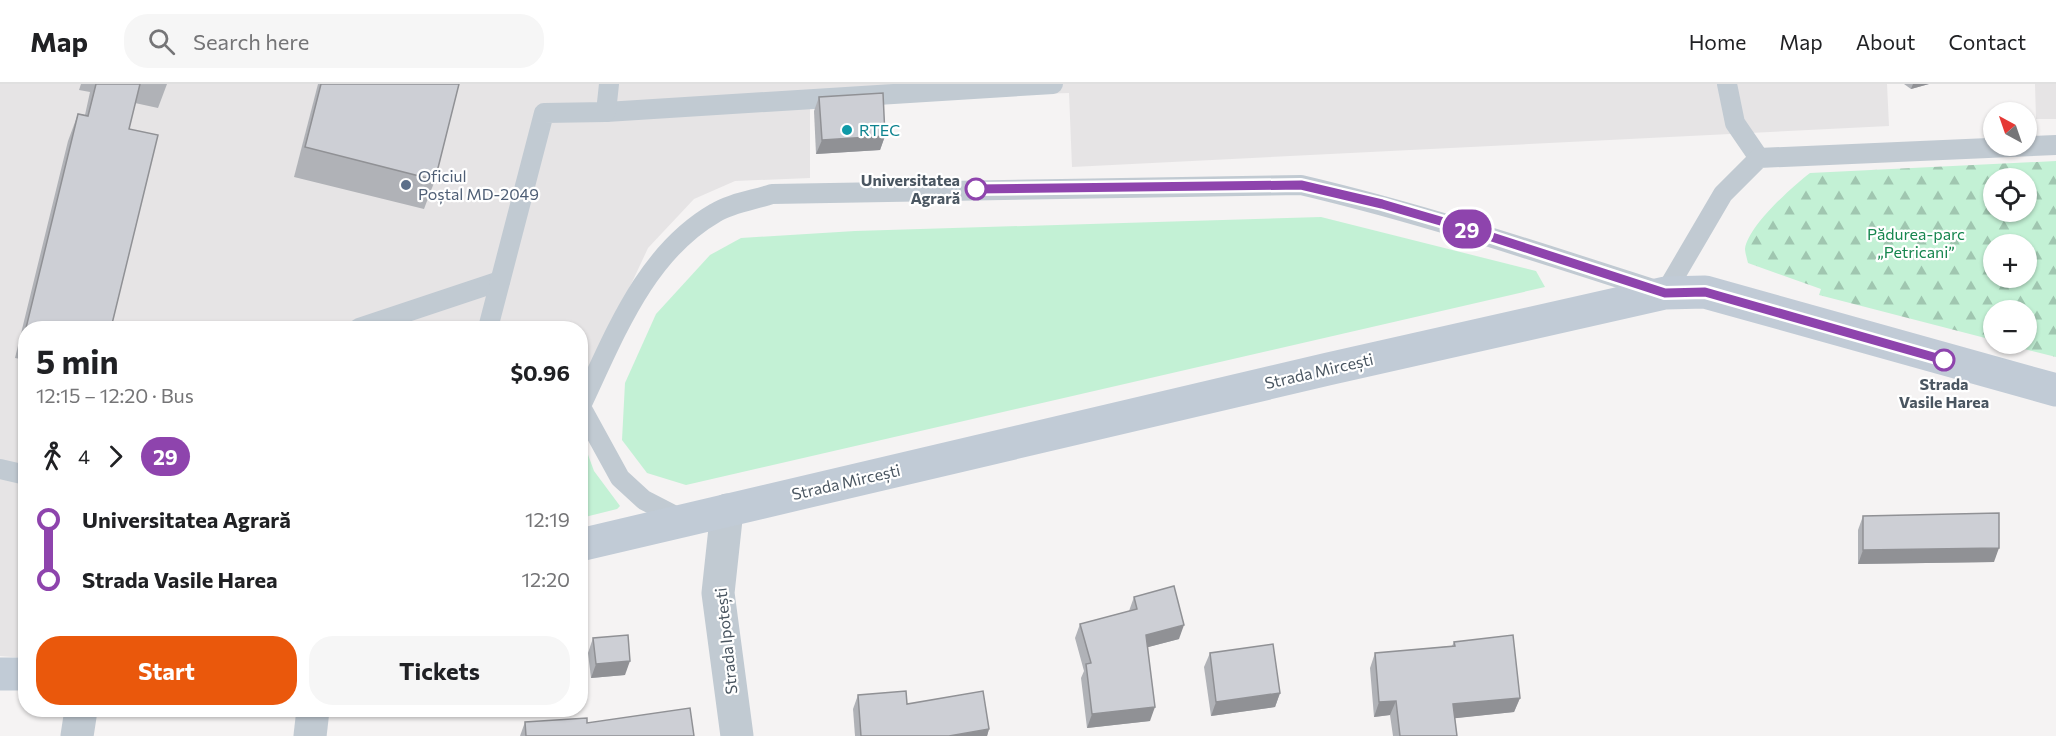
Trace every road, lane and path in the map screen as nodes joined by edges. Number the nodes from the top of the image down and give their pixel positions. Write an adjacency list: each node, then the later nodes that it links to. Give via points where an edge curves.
1 (609, 84): 4 (lane)
2 (1053, 84): 4 (lane)
3 (1727, 84): 6 (lane, via 1736,123)
4 (606, 112): 7 (lane, via 544,113)
5 (2056, 145): 6 (lane)
6 (1759, 158): 8 (lane, via 1723,194)
7 (500, 281): 9 (lane); 10 (lane)
8 (1665, 293): 11 (main road, Strada Mircești, via 1705,292); 12 (lane, via 1470,230 1301,185 772,194 716,212 676,242 648,274); 16 (main road, Strada Mircești)
9 (380, 321)
10 (490, 321)
11 (2056, 390)
12 (588, 394)
13 (588, 421): 17 (lane, via 620,478 644,500)
14 (0, 469): 15 (lane)
15 (18, 473)
16 (727, 510): 17 (main road, Strada Mircești); 25 (street, Strada Ipotești, via 718,593)
17 (682, 520): 18 (main road, Strada Mircești)
18 (588, 543)
19 (0, 674): 20 (main road)
20 (18, 674)
21 (80, 717): 23 (street)
22 (312, 717): 24 (street)
23 (77, 736)
24 (310, 736)
25 (737, 736)

